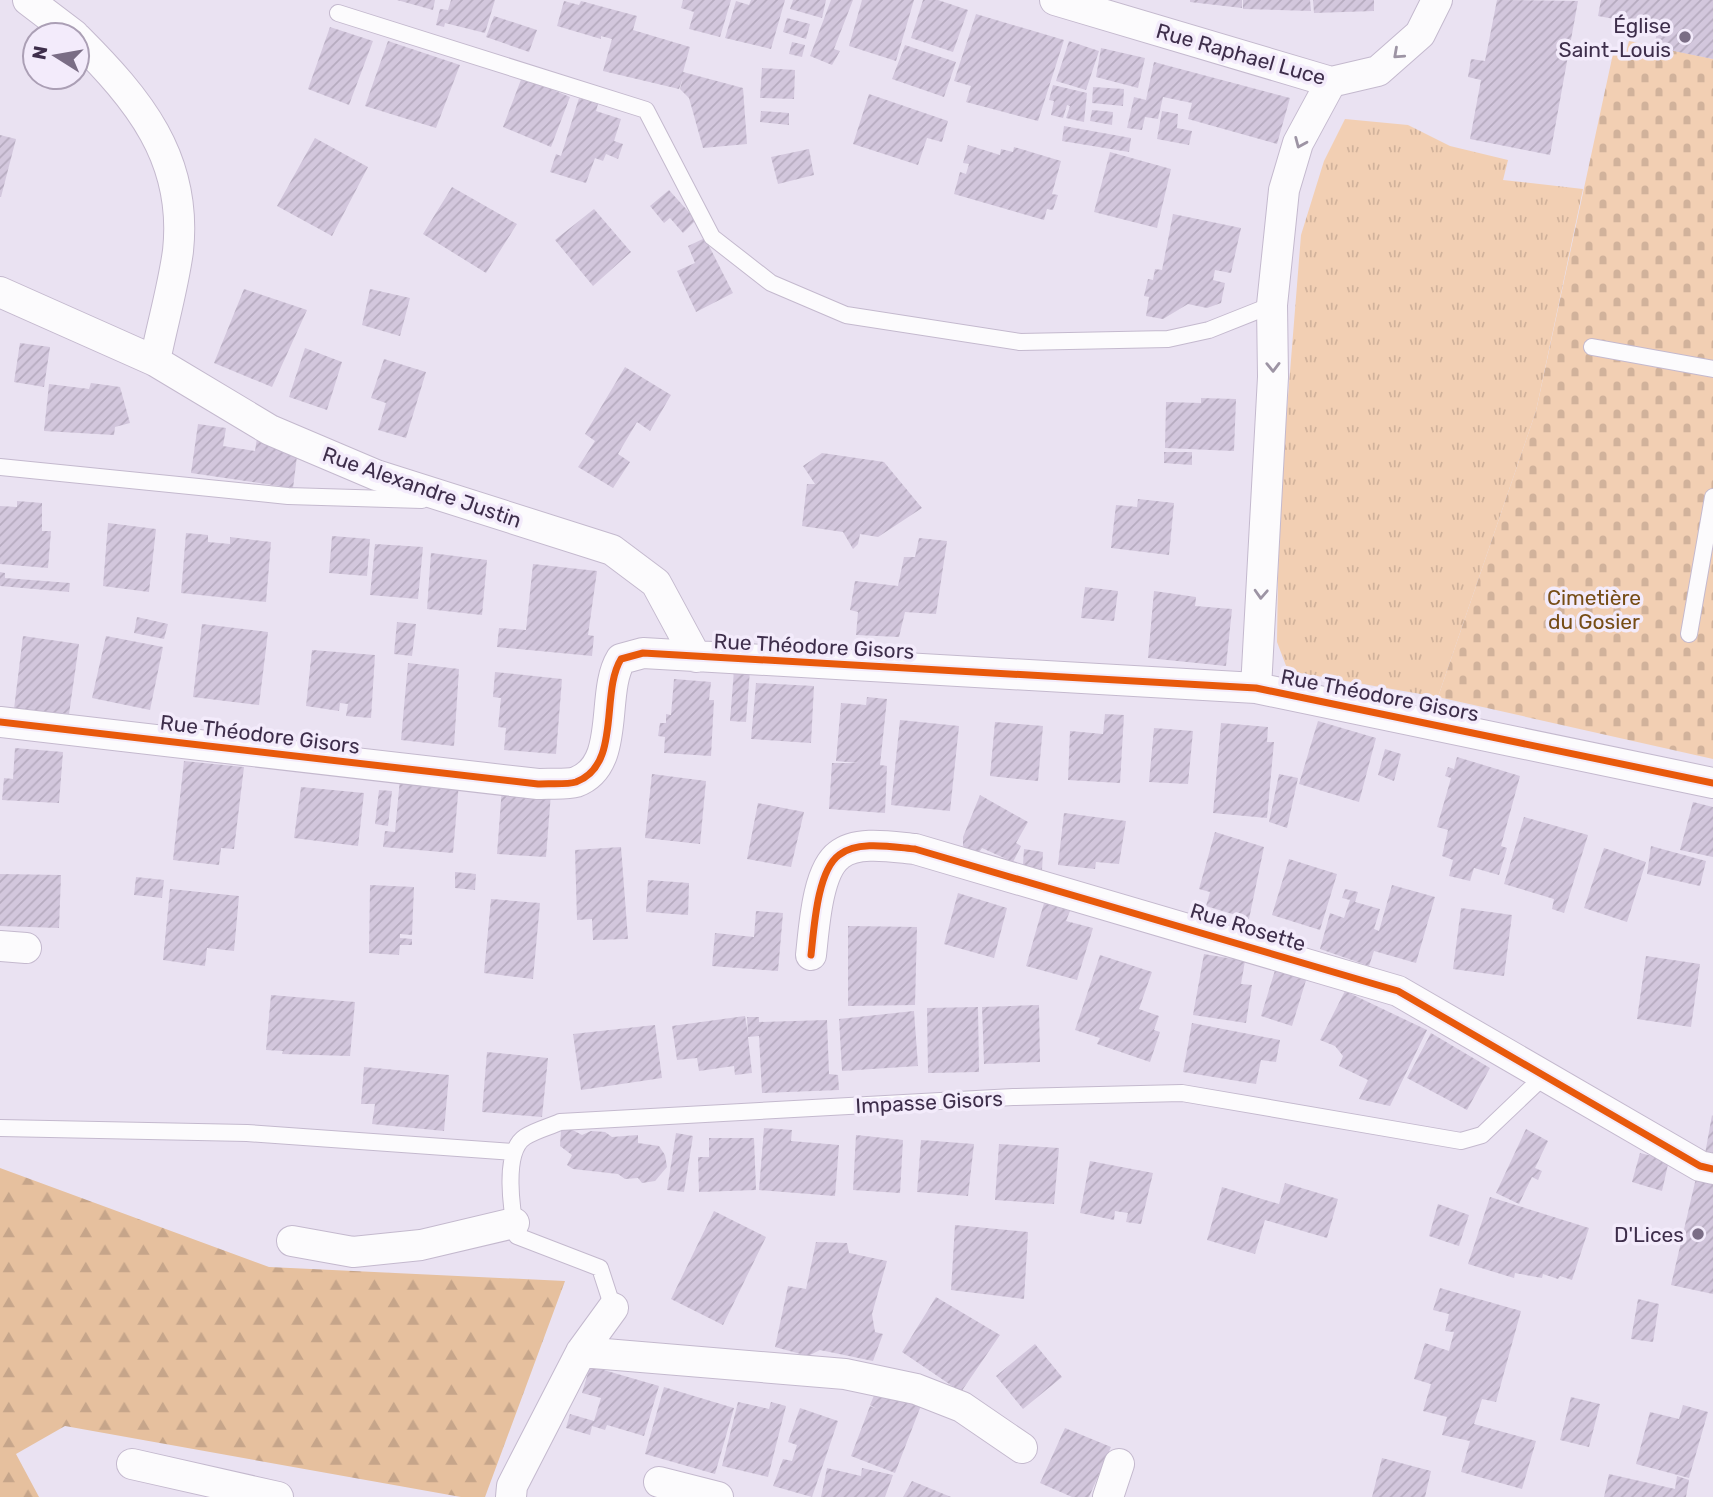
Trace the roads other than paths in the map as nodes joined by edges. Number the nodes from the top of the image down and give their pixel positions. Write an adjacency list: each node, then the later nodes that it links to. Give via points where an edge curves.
1 (28, 0): 5 (street)
2 (1055, 0): 7 (street, Rue Raphael Luce)
3 (1437, 0): 7 (street, Rue Raphael Luce, one-way to 7, via 1420,34 1378,71)
4 (338, 13): 9 (lane, via 646,110 712,237 771,283 846,315 1020,342 1141,340 1209,330)
5 (55, 21)
6 (91, 54): 11 (street, via 139,104 161,142 178,204 178,251)
7 (1331, 82): 9 (street, one-way to 9, via 1298,143 1284,190)
8 (0, 292): 11 (street, Rue Alexandre Justin)
9 (1272, 305): 18 (street, one-way to 18, via 1273,377)
10 (1592, 347): 12 (lane)
11 (155, 361): 15 (street, Rue Alexandre Justin, via 270,430 376,475)
12 (1713, 369)
13 (0, 467): 15 (lane, via 288,496)
14 (1713, 497): 16 (lane)
15 (452, 500): 17 (street, Rue Alexandre Justin, via 612,550 656,583)
16 (1689, 634)
17 (696, 657): 18 (street, Rue Théodore Gisors); 19 (street, Rue Théodore Gisors, via 643,653 621,659 614,671 607,742 597,765 577,782 538,784)
18 (1256, 688): 20 (street, Rue Théodore Gisors)
19 (0, 723)
20 (1713, 783)
21 (811, 955): 22 (street, Rue Rosette, via 817,902 838,855 854,848 915,849 1398,991)
22 (1543, 1077): 24 (lane, Impasse Gisors, via 1482,1135 1461,1142 1182,1093 1013,1097 560,1122 523,1138); 25 (street, Rue Rosette, via 1700,1166)
23 (0, 1128): 24 (lane, via 247,1133)
24 (513, 1153): 26 (lane, via 510,1210)
25 (1713, 1169)
26 (514, 1223): 27 (street, via 421,1245 354,1252); 28 (lane, via 517,1236 600,1268)
27 (292, 1241)
28 (613, 1308): 29 (street)
29 (581, 1352): 30 (street, via 845,1374 916,1389 962,1407); 35 (street, via 512,1486)
30 (1022, 1448)
31 (132, 1464): 34 (street)
32 (1119, 1464): 37 (street)
33 (659, 1482): 36 (street)
34 (278, 1497)
35 (511, 1497)
36 (718, 1497)
37 (1108, 1497)

